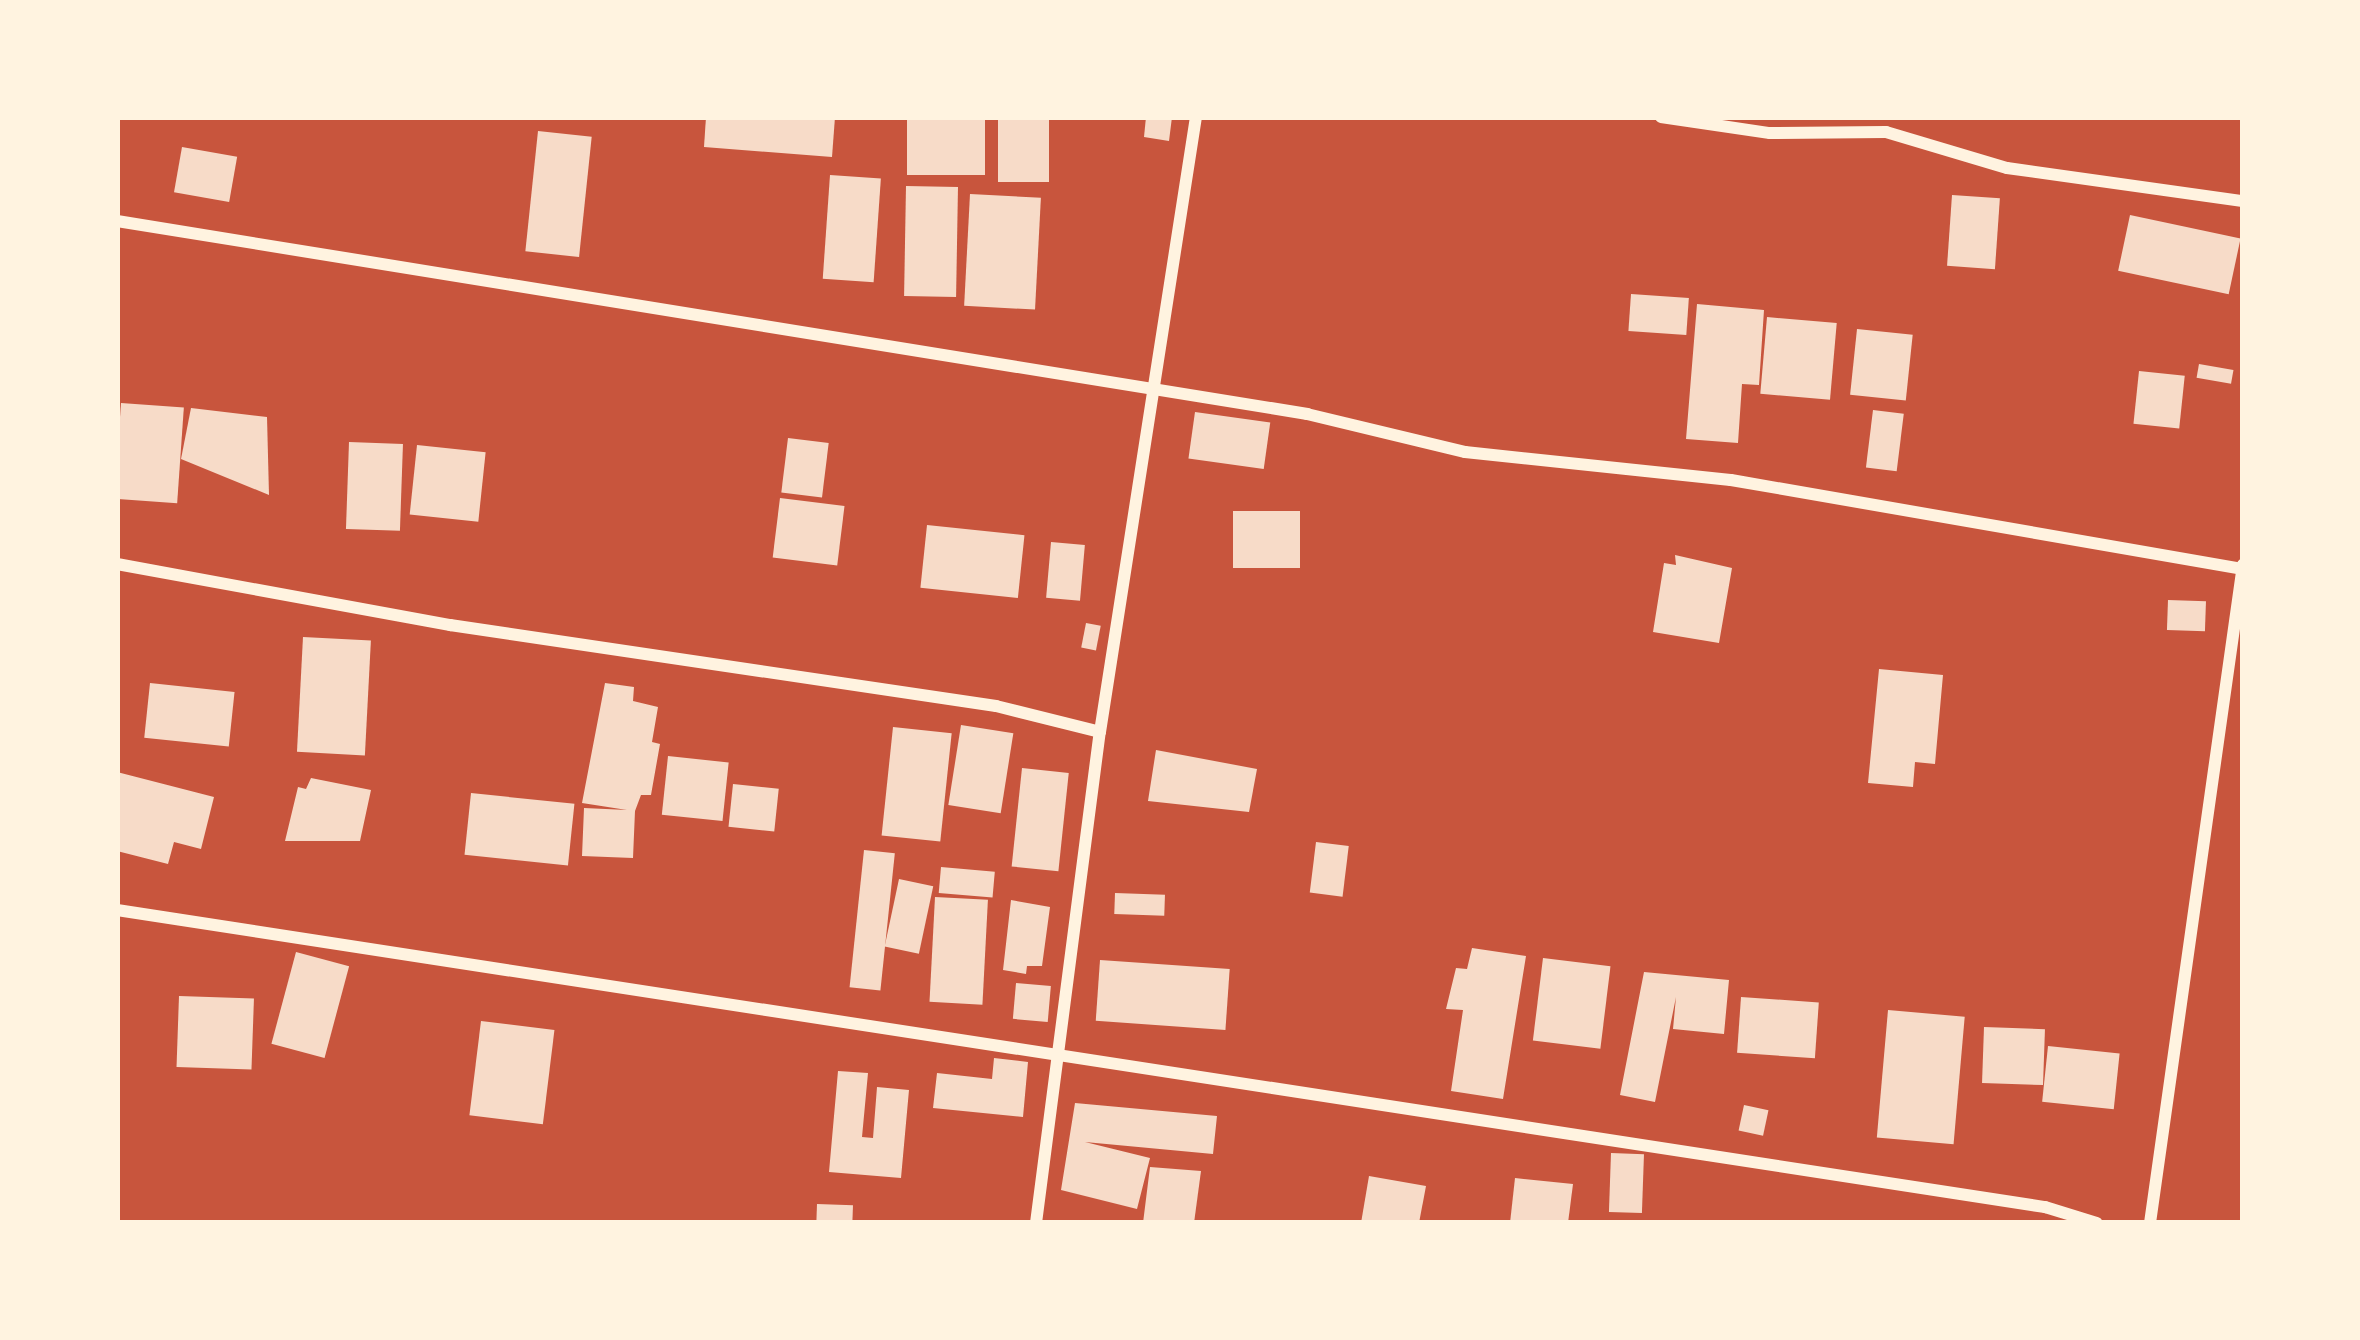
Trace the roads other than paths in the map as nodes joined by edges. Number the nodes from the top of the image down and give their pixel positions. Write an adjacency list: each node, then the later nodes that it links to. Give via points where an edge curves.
1 (1196, 117): 5 (street)
2 (1661, 117): 3 (street, via 1770,133 1886,132 2007,168)
3 (2243, 201)
4 (117, 221): 5 (street)
5 (1155, 392): 7 (street, via 1307,414 1465,452 1731,479); 8 (street)
6 (117, 564): 8 (street, via 450,625 995,706)
7 (2243, 567): 13 (street)
8 (1100, 732): 10 (street)
9 (117, 910): 10 (street)
10 (1061, 1060): 11 (street); 12 (street, via 1748,1160)
11 (1036, 1223)
12 (2098, 1223)
13 (2150, 1223)

